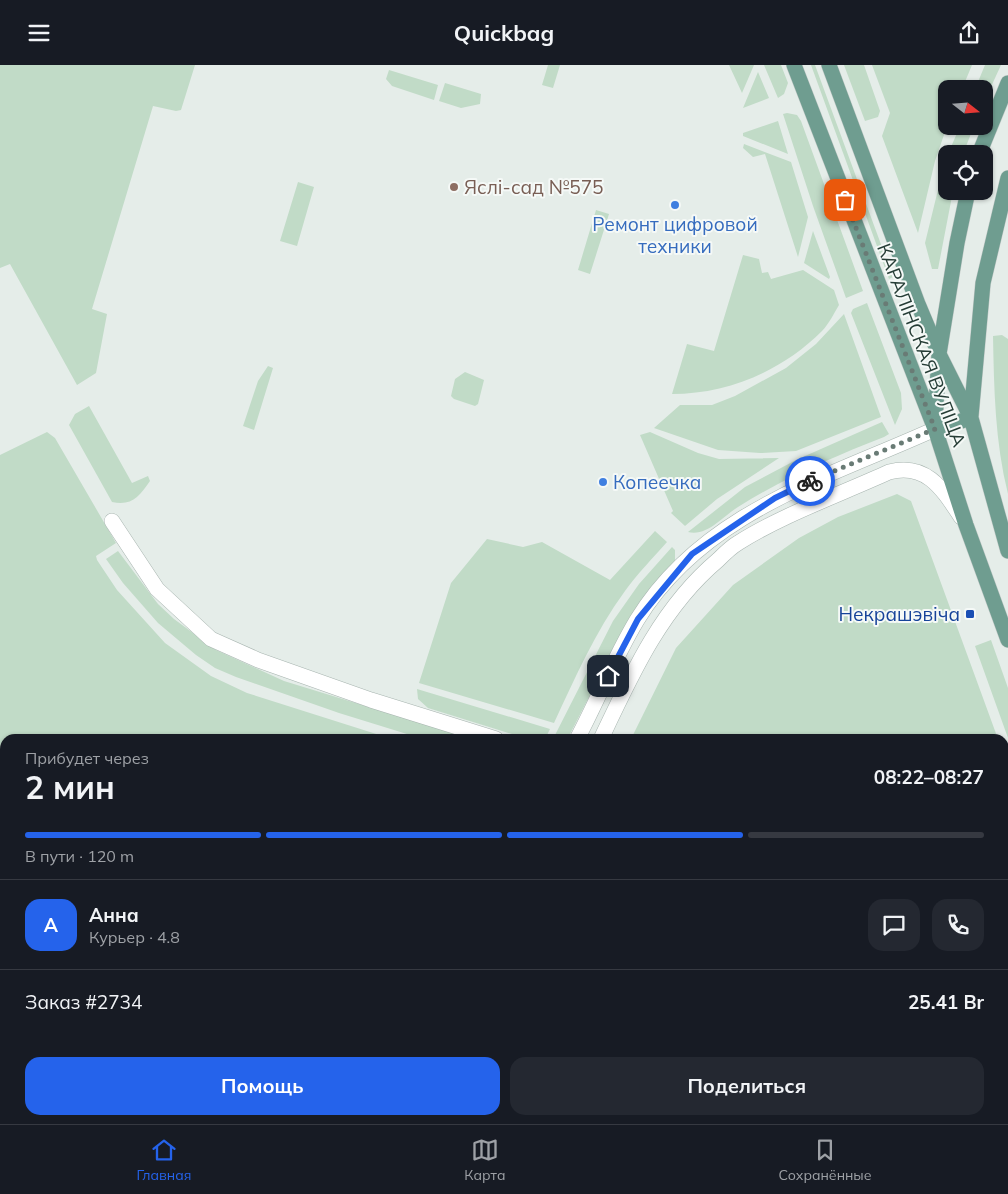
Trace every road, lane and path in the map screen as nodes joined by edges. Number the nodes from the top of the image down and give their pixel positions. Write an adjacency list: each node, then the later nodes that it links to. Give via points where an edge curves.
1 (794, 65): 11 (main road, КАРАЛІНСКАЯ ВУЛІЦА)
2 (828, 65): 8 (main road, КАРАЛІНСКАЯ ВУЛІЦА)
3 (1008, 83): 4 (main road)
4 (983, 145)
5 (1008, 178): 10 (main road, via 983,283)
6 (966, 200): 7 (main road)
7 (949, 301): 8 (main road, via 944,308 930,313); 9 (main road)
8 (918, 305): 9 (main road, КАРАЛІНСКАЯ ВУЛІЦА)
9 (939, 354): 10 (main road, КАРАЛІНСКАЯ ВУЛІЦА); 11 (main road)
10 (971, 418): 11 (main road); 14 (main road, КАРАЛІНСКАЯ ВУЛІЦА)
11 (935, 429): 13 (main road, КАРАЛІНСКАЯ ВУЛІЦА); 17 (street, via 775,498 692,554 638,619)
12 (112, 521): 16 (street, via 157,589 211,639 268,664)
13 (966, 525): 15 (main road, КАРАЛІНСКАЯ ВУЛІЦА); 18 (street, via 937,484 920,473 903,469 889,472 737,543 699,576 672,608 640,658)
14 (1008, 551)
15 (1008, 640)
16 (480, 734)
17 (580, 734)
18 (603, 734)

